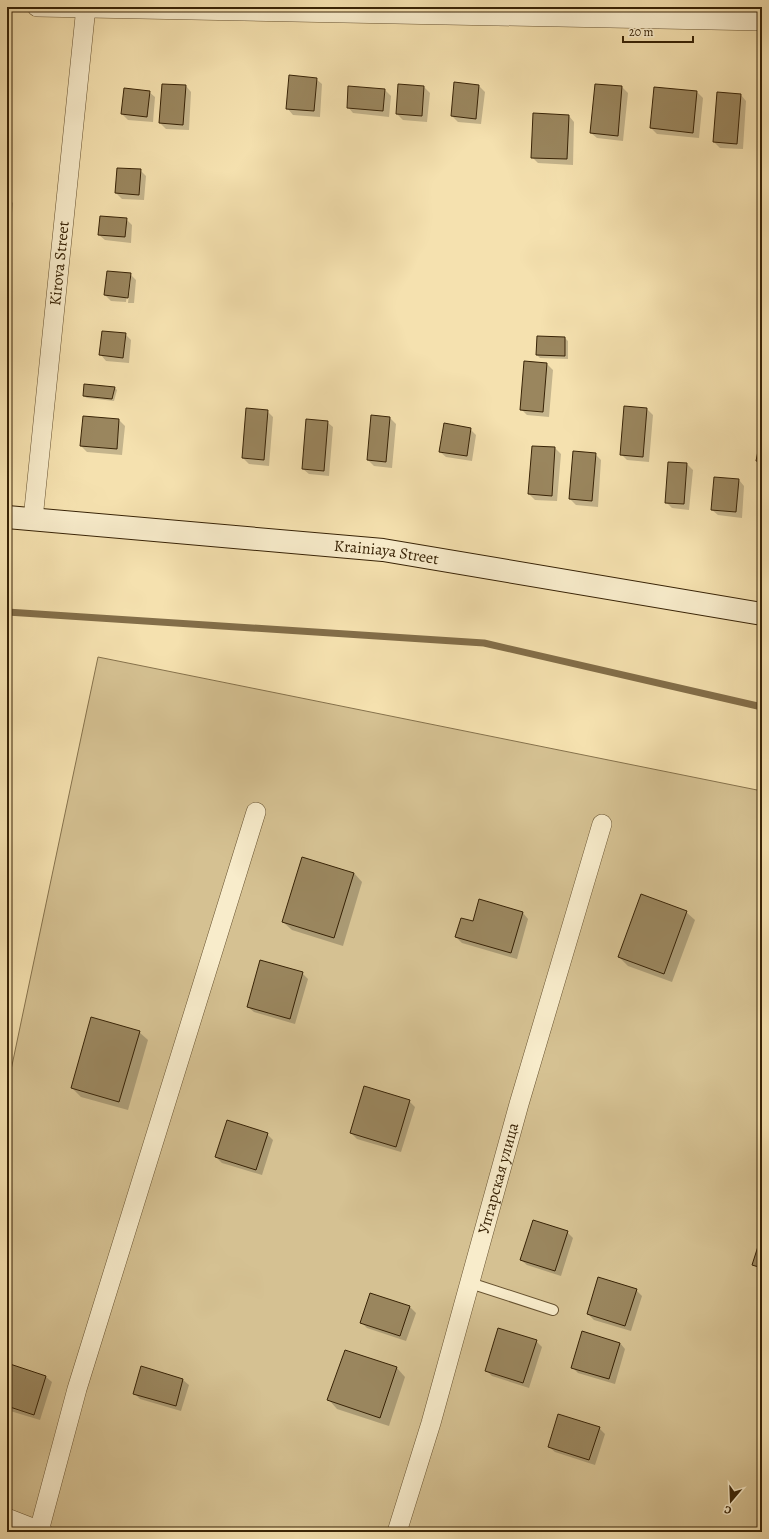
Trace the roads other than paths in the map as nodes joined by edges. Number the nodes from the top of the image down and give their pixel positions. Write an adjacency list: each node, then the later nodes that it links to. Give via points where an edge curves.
1 (37, 7): 2 (street)
2 (86, 8): 3 (street); 6 (street, Kirova Street)
3 (641, 13): 4 (street)
4 (762, 21)
5 (7, 517): 6 (main road, Krainiaya Street)
6 (32, 519): 7 (main road, Krainiaya Street, via 383,550)
7 (762, 614)
8 (256, 812): 13 (street, via 77,1389)
9 (602, 824): 10 (street, Уптарская улица, via 519,1104)
10 (470, 1283): 11 (lane); 14 (street, Уптарская улица, via 431,1423)
11 (553, 1310)
12 (7, 1518): 13 (street)
13 (41, 1531)
14 (396, 1532)

